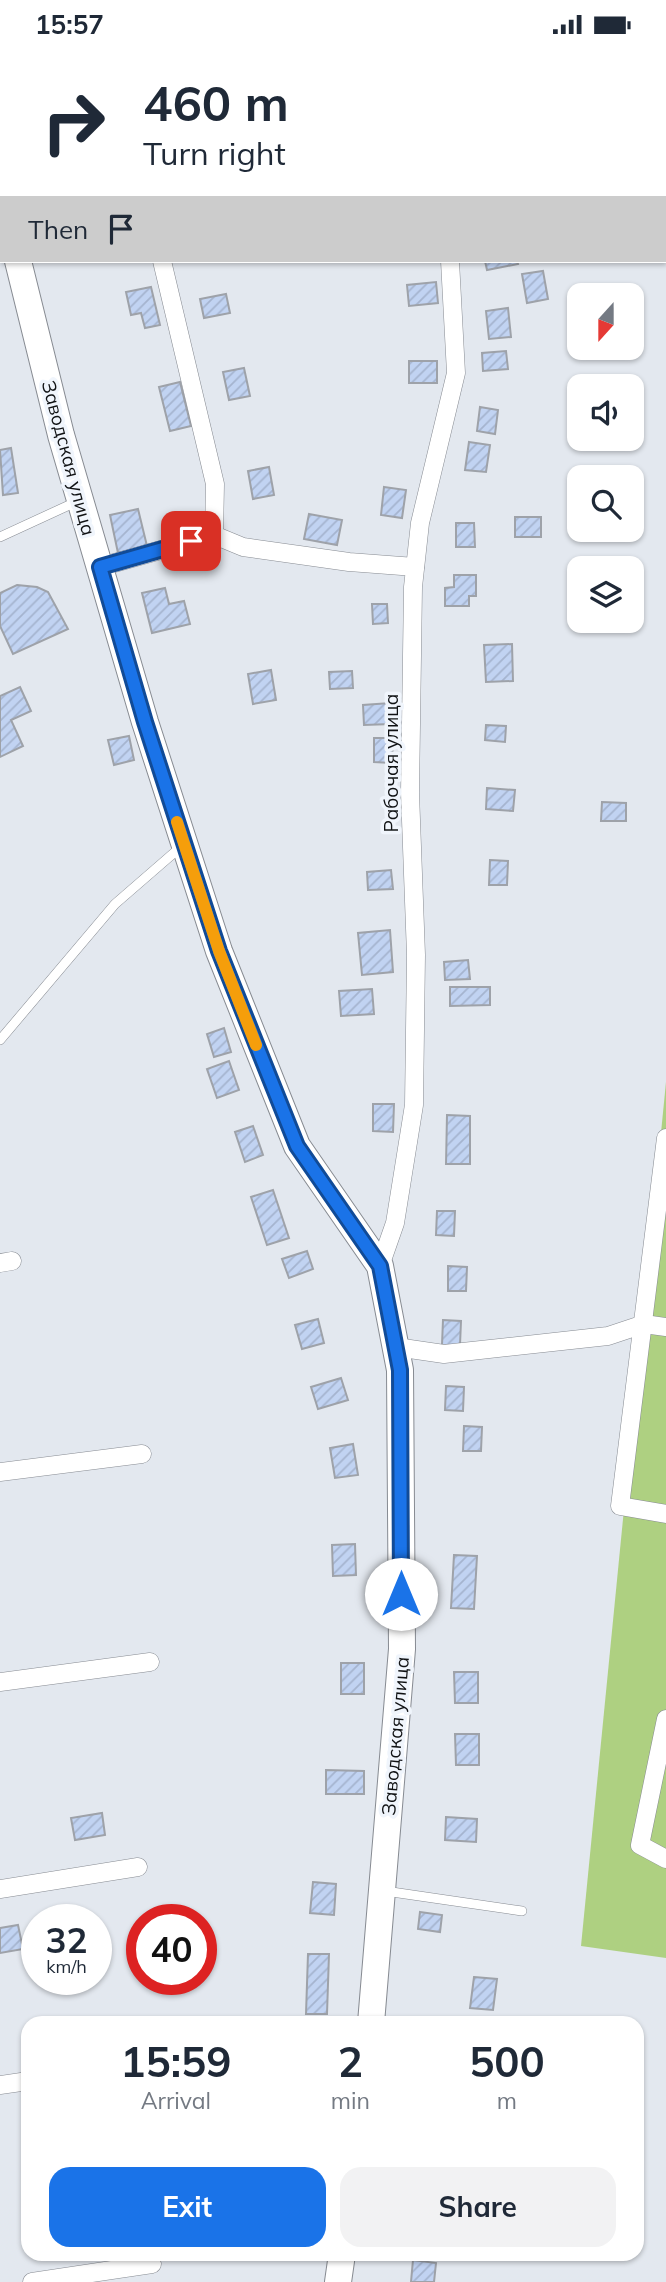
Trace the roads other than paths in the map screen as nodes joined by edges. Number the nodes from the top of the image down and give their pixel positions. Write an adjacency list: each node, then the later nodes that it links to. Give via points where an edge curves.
1 (19, 263): 4 (street, Заводская улица)
2 (162, 263): 5 (street, via 215,484)
3 (450, 263): 8 (street, Рабочая улица, via 456,373 420,523)
4 (80, 500): 6 (lane); 7 (street, Заводская улица)
5 (214, 535): 7 (street); 8 (street, via 243,547)
6 (0, 537)
7 (100, 567): 9 (street, Заводская улица)
8 (415, 567): 12 (street, Рабочая улица, via 410,793 416,955 414,1105 395,1223)
9 (184, 843): 10 (lane, via 115,904); 12 (street, Заводская улица, via 219,951 297,1146)
10 (0, 1039)
11 (666, 1138): 13 (street)
12 (380, 1266): 15 (street, Заводская улица)
13 (645, 1324): 14 (street); 15 (street, via 608,1336 444,1354); 18 (street, via 620,1506)
14 (666, 1327)
15 (396, 1347): 25 (street, Заводская улица, via 400,1370 402,1650)
16 (142, 1454): 17 (street)
17 (0, 1472)
18 (666, 1514)
19 (150, 1662): 20 (street)
20 (0, 1682)
21 (666, 1719): 22 (street, via 640,1845)
22 (666, 1859)
23 (138, 1867): 24 (street)
24 (0, 1889)
25 (382, 1890): 26 (lane); 27 (street, Заводская улица)
26 (522, 1911)
27 (372, 2016)
28 (21, 2082): 29 (street)
29 (0, 2085)
30 (340, 2261): 33 (street)
31 (152, 2264): 32 (street)
32 (32, 2282)
33 (338, 2282)

